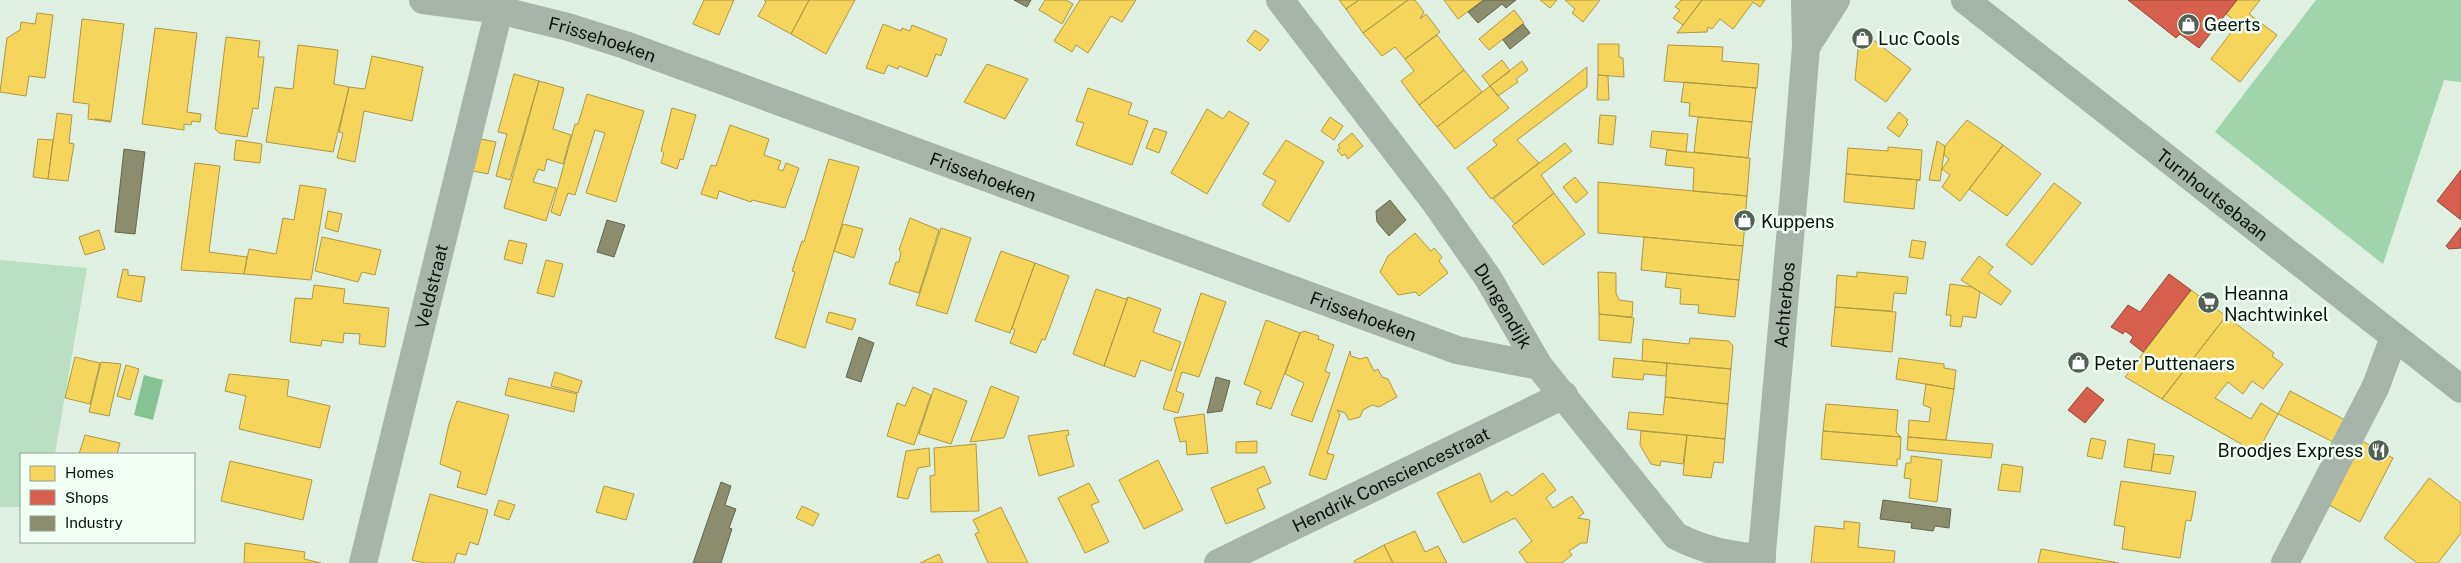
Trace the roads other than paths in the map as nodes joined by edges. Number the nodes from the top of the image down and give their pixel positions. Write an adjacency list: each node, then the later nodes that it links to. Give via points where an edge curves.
1 (424, 0): 6 (street, Frissehoeken)
2 (1280, 0): 9 (street, Dungendijk, via 1435,202 1488,278)
3 (1805, 0): 7 (street, Achterbos)
4 (1836, 0): 7 (street, Achterbos)
5 (1965, 0): 8 (main road, Turnhoutsebaan)
6 (499, 10): 9 (street, Frissehoeken, via 568,26 625,45 1457,350); 13 (street, Veldstraat)
7 (1806, 47): 12 (street, Achterbos)
8 (2394, 337): 10 (main road, Turnhoutsebaan); 15 (street, via 2376,386)
9 (1539, 366): 11 (street, Dungendijk)
10 (2461, 389)
11 (1564, 396): 12 (street, Dungendijk, via 1676,536 1708,550); 14 (street, Hendrik Consciencestraat)
12 (1762, 560)
13 (363, 563)
14 (1218, 563)
15 (2285, 563)

